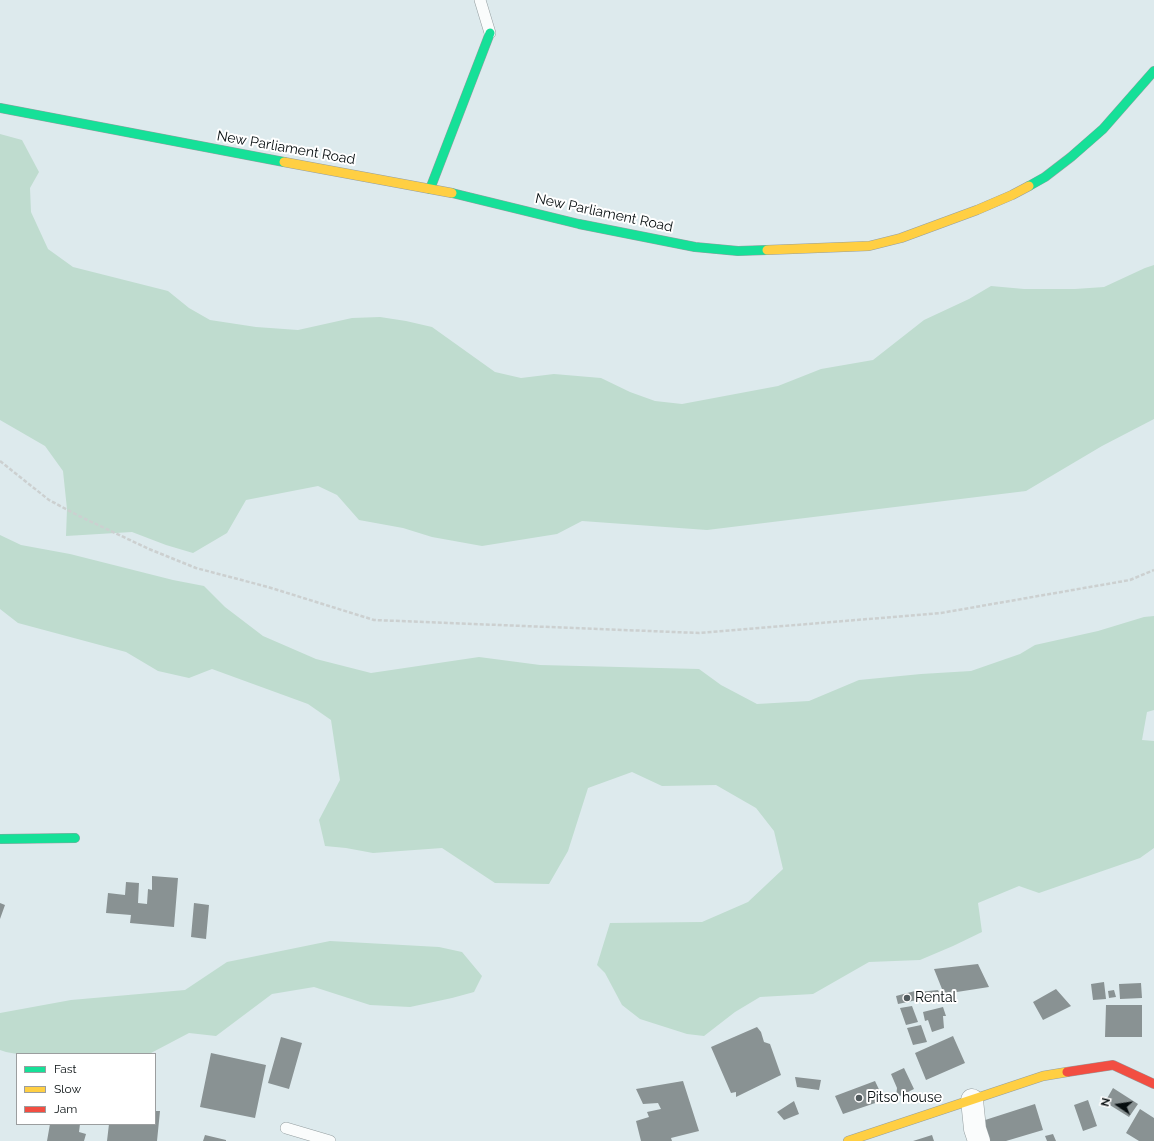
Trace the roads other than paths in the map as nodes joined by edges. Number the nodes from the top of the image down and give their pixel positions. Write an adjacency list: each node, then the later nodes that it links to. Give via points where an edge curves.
1 (480, 0): 2 (lane)
2 (490, 33): 5 (street)
3 (1154, 70): 5 (street, New Parliament Road, via 1103,129 1045,177 977,210 901,238 869,246 738,251 695,247 580,224)
4 (0, 108): 5 (street, New Parliament Road)
5 (430, 189)
6 (75, 838): 7 (street)
7 (0, 839)
8 (1154, 1084): 9 (street, via 1113,1065 1043,1076)
9 (972, 1100): 12 (street); 13 (street)
10 (286, 1128): 11 (lane)
11 (330, 1141)
12 (848, 1141)
13 (979, 1141)

